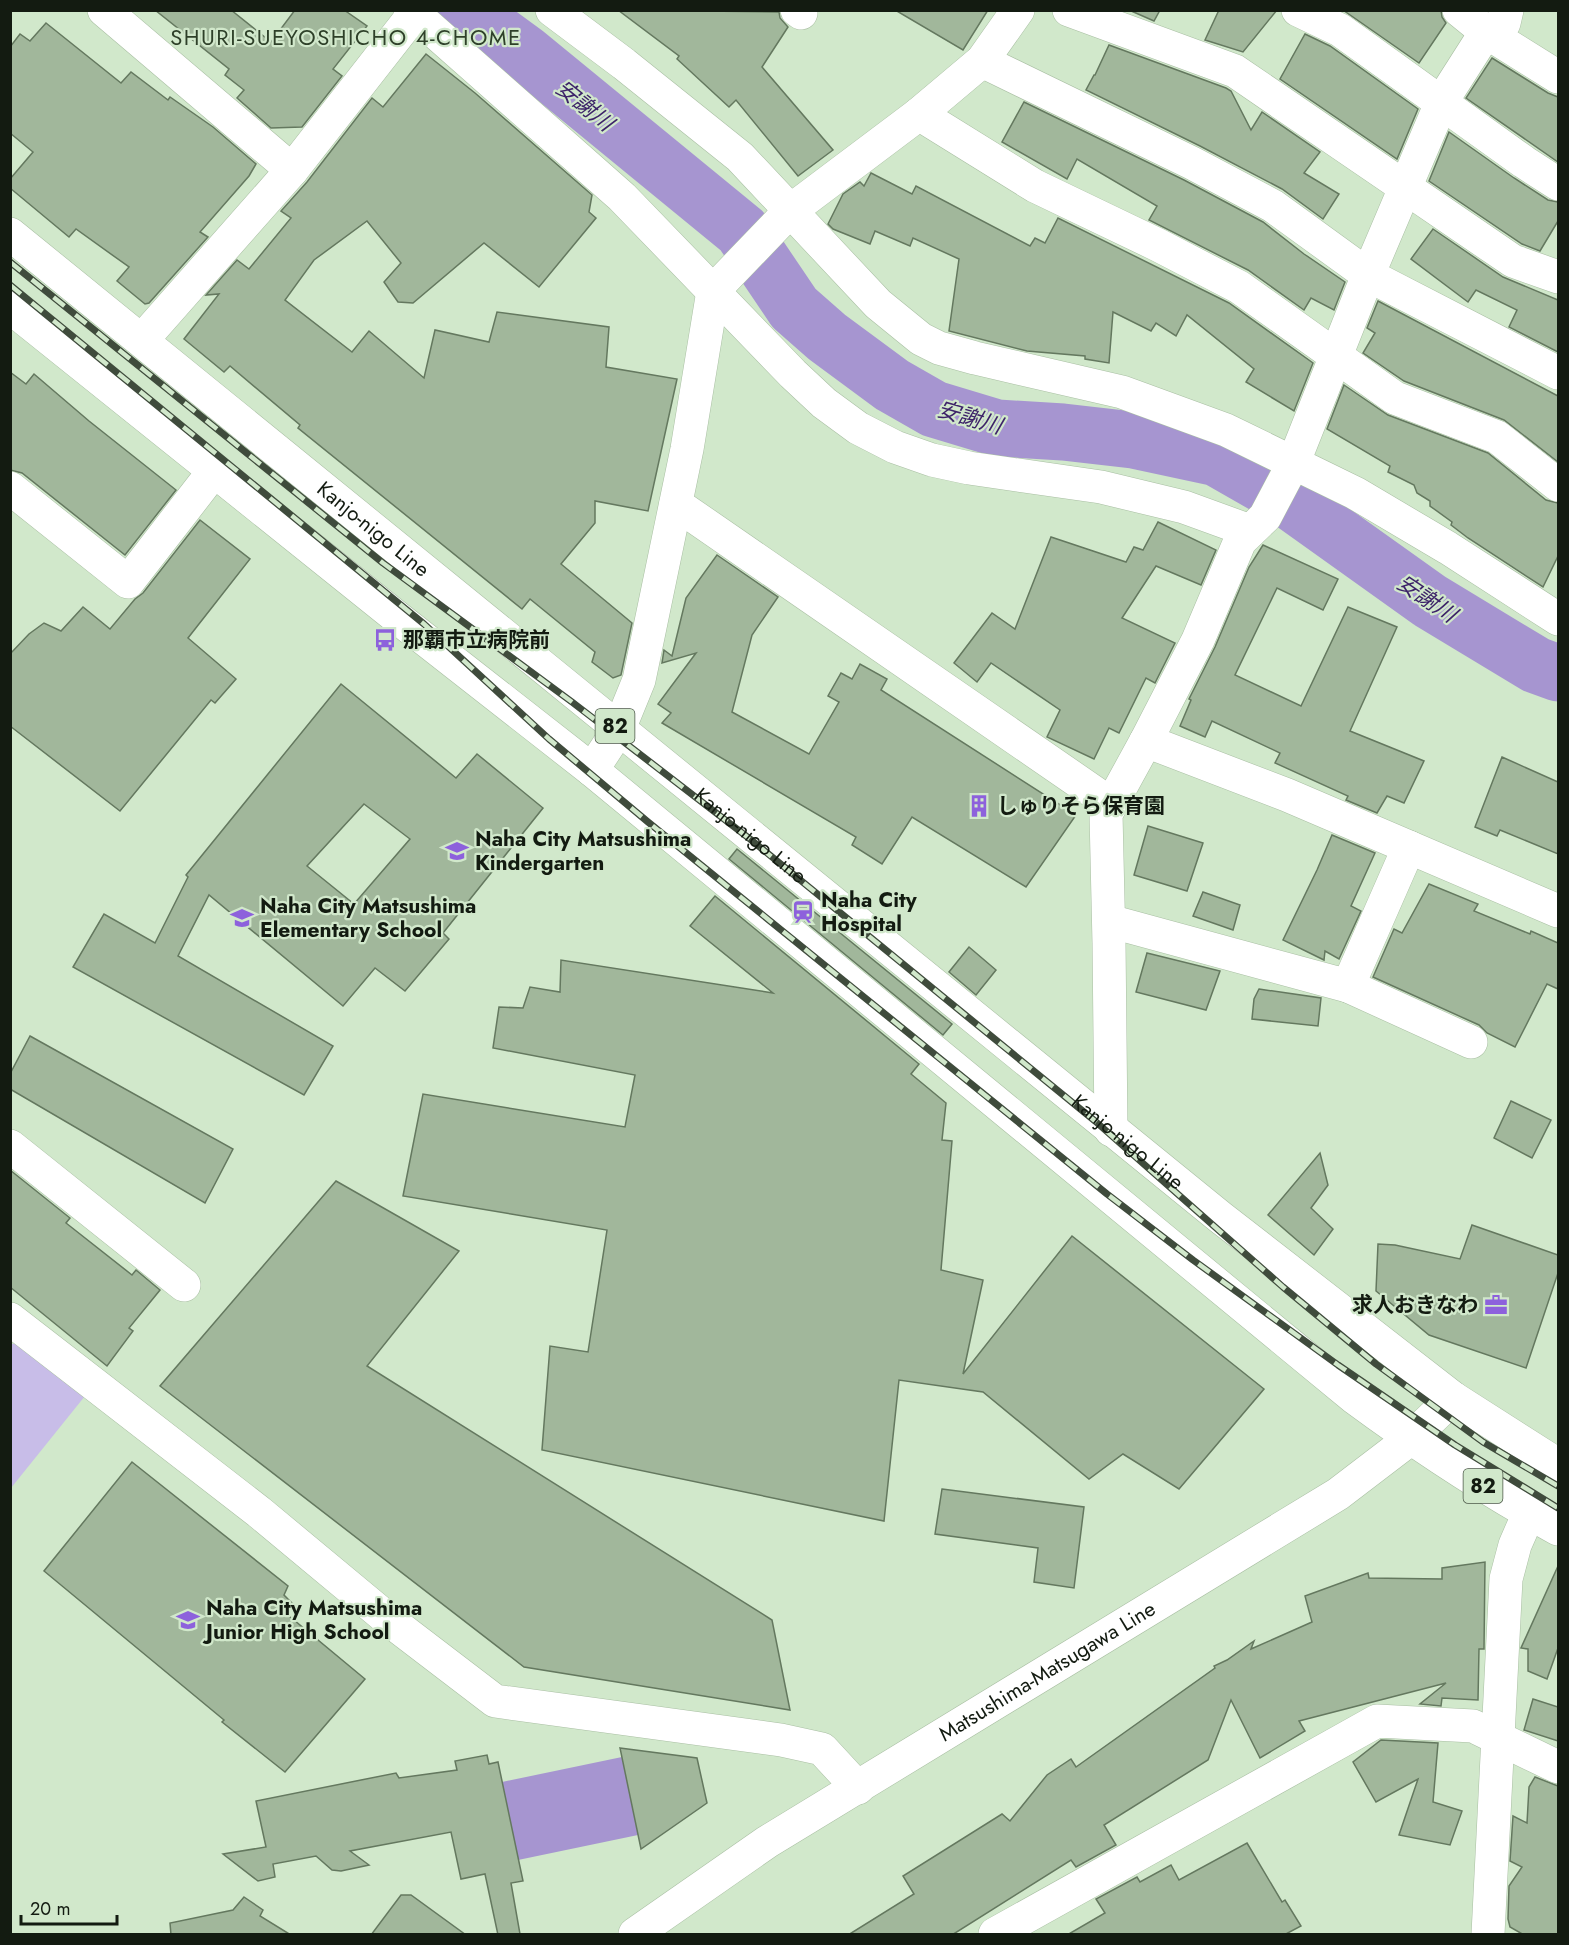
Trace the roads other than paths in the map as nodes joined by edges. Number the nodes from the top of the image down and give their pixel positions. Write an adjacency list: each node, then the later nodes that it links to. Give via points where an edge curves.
1 (104, 10): 13 (street)
2 (1018, 10): 9 (street)
3 (1069, 10): 15 (street, via 1235,71)
4 (1298, 10): 11 (street, via 1340,30)
5 (1459, 10): 8 (street)
6 (555, 11): 16 (street, via 740,157)
7 (412, 12): 13 (street); 20 (street, via 622,197)
8 (1497, 21): 10 (street); 11 (street)
9 (981, 62): 12 (street); 18 (street, via 1273,206)
10 (1558, 76)
11 (1442, 101): 14 (street); 15 (street)
12 (920, 114): 16 (street); 23 (street, via 1035,186 1239,287)
13 (292, 170): 22 (street)
14 (1558, 184)
15 (1406, 187): 18 (street); 19 (street, via 1513,261)
16 (783, 217): 20 (street); 26 (street, via 921,339 975,358 1122,392 1226,430)
17 (10, 234): 22 (street, Kanjo-nigo Line / 82)
18 (1368, 275): 23 (street); 24 (street)
19 (1558, 277)
20 (723, 280): 29 (street); 30 (street, via 793,374 858,428 896,447 969,468 1101,487)
21 (10, 307): 25 (street, 82)
22 (142, 340): 32 (street, Kanjo-nigo Line / 82)
23 (1336, 356): 26 (street); 27 (street, via 1395,398 1497,437)
24 (1558, 373)
25 (214, 471): 28 (street, via 128,582); 34 (street, 82)
26 (1288, 471): 30 (street); 31 (street, via 1354,493)
27 (1558, 485)
28 (10, 488)
29 (676, 504): 32 (street, via 639,680); 35 (street)
30 (1258, 524): 33 (street, via 1240,541 1198,640)
31 (1558, 619)
32 (619, 729): 34 (street); 41 (street, Kanjo-nigo Line / 82)
33 (1146, 741): 35 (street); 36 (street)
34 (592, 770): 46 (street, 82, via 1355,1398)
35 (1111, 804): 38 (street, via 1106,814)
36 (1409, 847): 37 (street); 39 (street)
37 (1558, 911)
38 (1109, 921): 39 (street); 41 (street)
39 (1348, 986): 40 (street)
40 (1471, 1041)
41 (1111, 1130): 45 (street, Kanjo-nigo Line / 82)
42 (10, 1146): 43 (street)
43 (184, 1285)
44 (10, 1319): 52 (street, via 495,1701 822,1749)
45 (1453, 1398): 46 (street, Matsushima-Matsugawa Line); 47 (street, Kanjo-nigo Line / 82)
46 (1410, 1439): 48 (street, 82); 52 (street, Matsushima-Matsugawa Line, via 1338,1494)
47 (1558, 1465)
48 (1529, 1513): 49 (street, 82); 50 (street, via 1506,1579)
49 (1558, 1529)
50 (1498, 1739): 51 (street); 53 (street); 55 (street, via 1473,1726 1377,1721)
51 (1558, 1767)
52 (858, 1788): 54 (street, Matsushima-Matsugawa Line, via 767,1842)
53 (1492, 1932)
54 (635, 1935)
55 (995, 1935)

